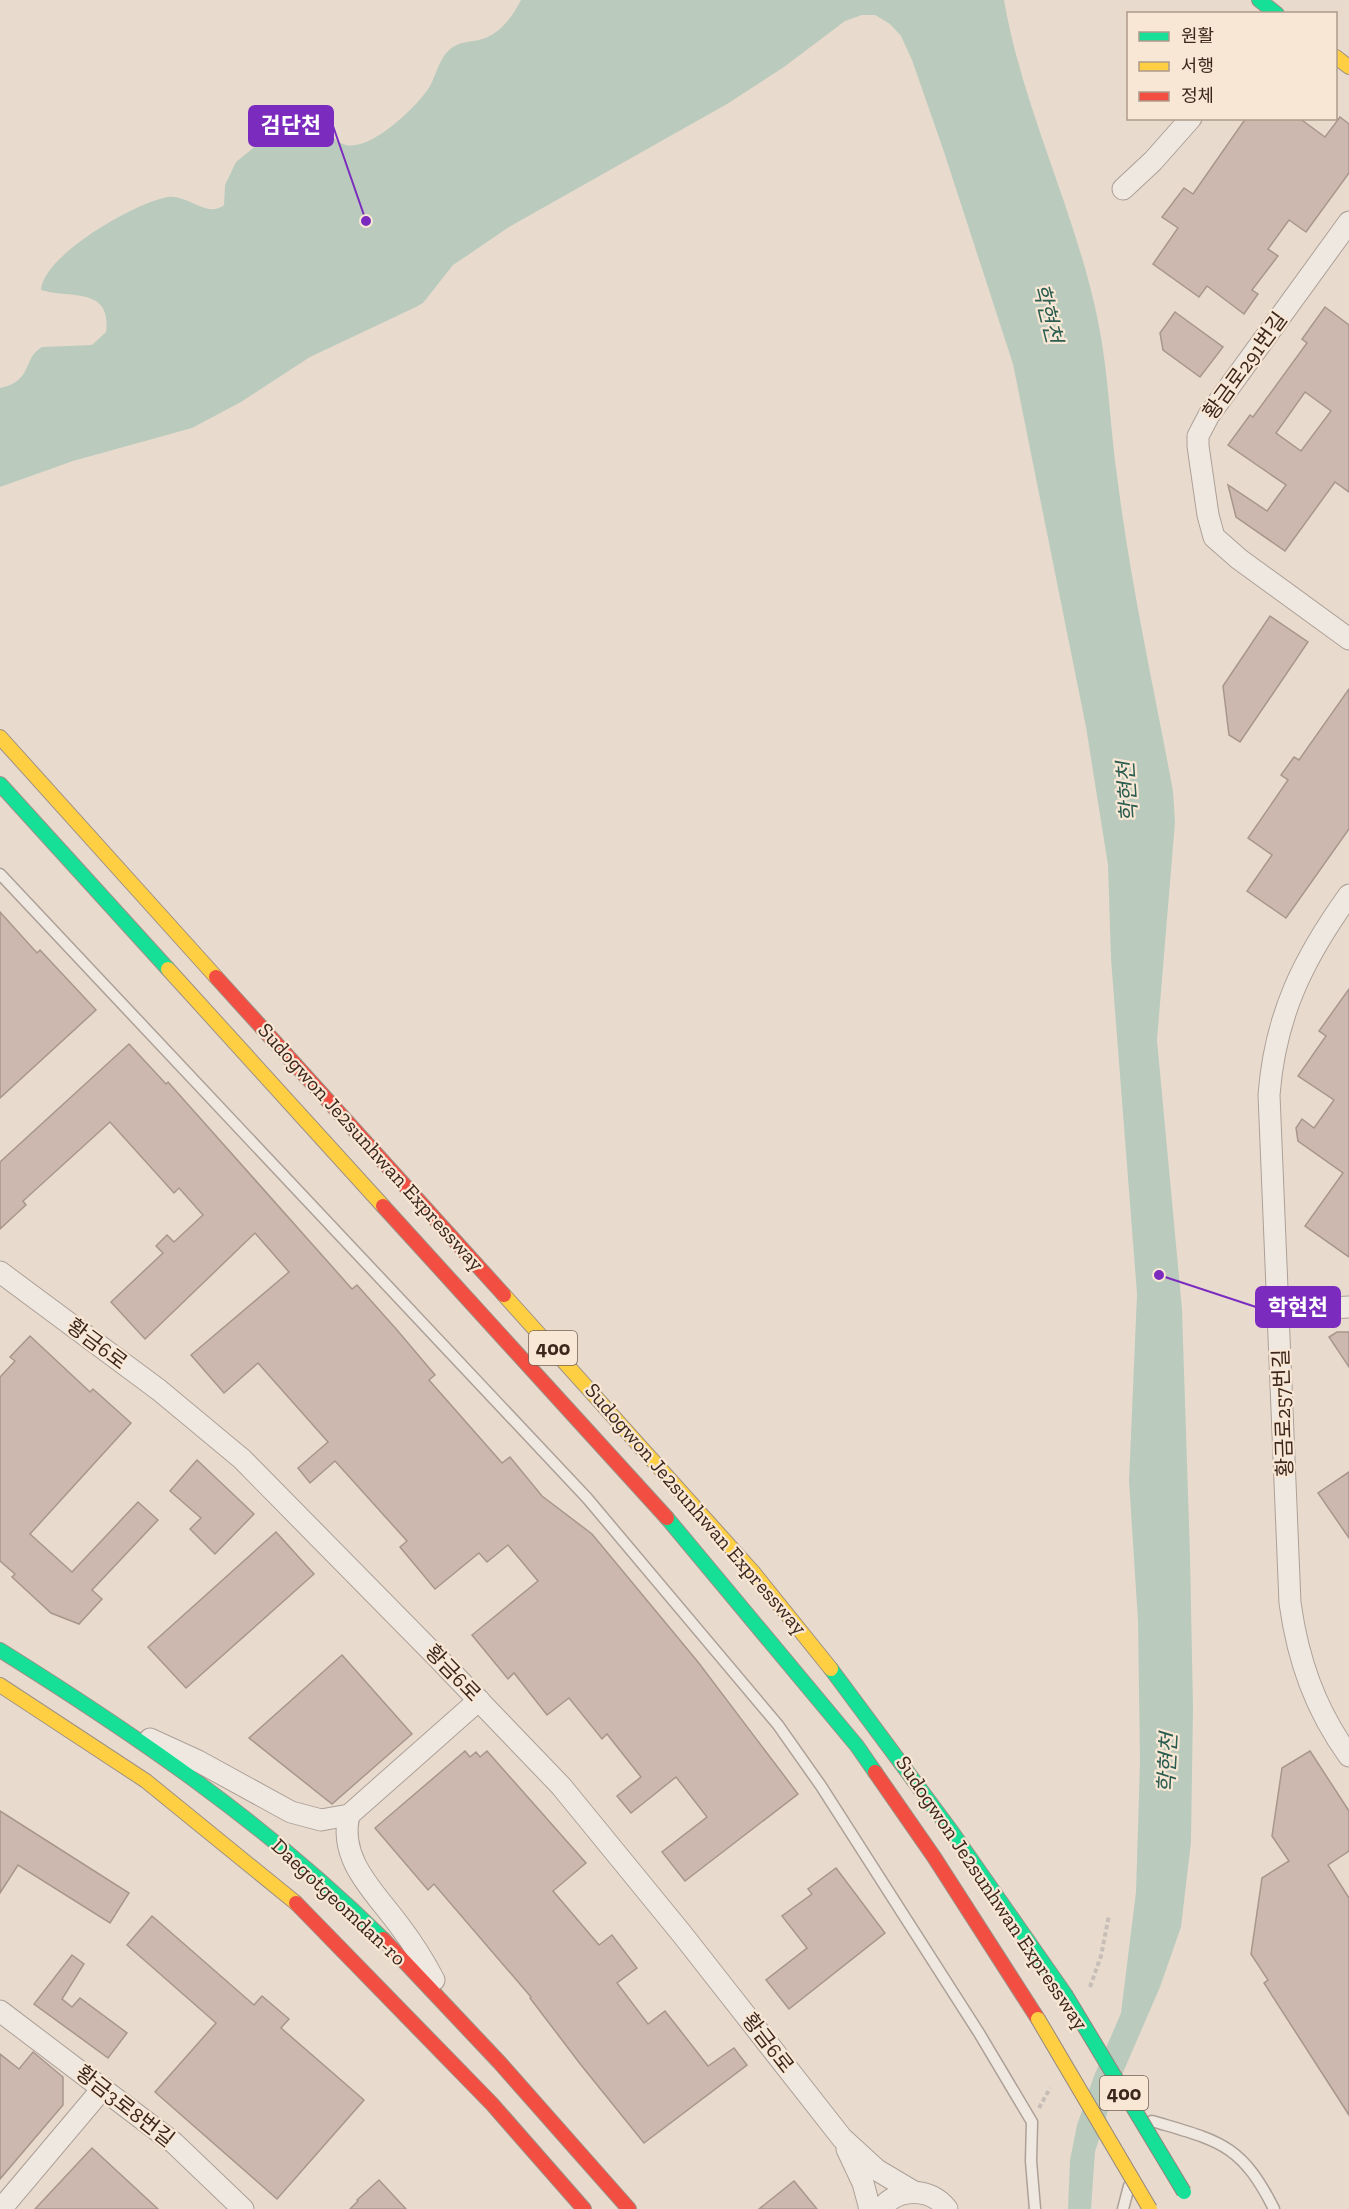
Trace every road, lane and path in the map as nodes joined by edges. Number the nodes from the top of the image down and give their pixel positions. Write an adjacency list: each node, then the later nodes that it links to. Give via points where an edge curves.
1 (1189, 120): 2 (street)
2 (1123, 189)
3 (1349, 222): 4 (street, 황금로291번길, via 1209,415 1198,436 1214,537)
4 (1349, 639)
5 (0, 737): 35 (main road, Sudogwon Je2sunhwan Expressway / 400, bridge, via 650,1455 828,1662 1065,1994)
6 (0, 784): 34 (main road, Sudogwon Je2sunhwan Expressway / 400, bridge, via 686,1539 857,1746 1038,2019)
7 (0, 874): 32 (lane, via 587,1498 778,1725 875,1871 1032,2122)
8 (1349, 895): 11 (street, 황금로257번길, via 1296,982 1272,1061 1269,1095)
9 (0, 1272): 14 (street, 황금6로, via 222,1440)
10 (1349, 1307): 11 (street)
11 (1280, 1311): 16 (street, 황금로257번길, via 1287,1551 1294,1629 1299,1657 1314,1697)
12 (0, 1650): 15 (main road, Daegotgeomdan-ro)
13 (0, 1685): 27 (main road, Daegotgeomdan-ro, via 146,1781 307,1912 492,2104)
14 (479, 1700): 17 (street); 21 (street, 황금6로, via 603,1836)
15 (109, 1721): 17 (street, via 198,1761 291,1812 321,1820); 19 (main road, Daegotgeomdan-ro, via 269,1836 377,1934)
16 (1349, 1756)
17 (349, 1815): 19 (street, via 346,1844 357,1870 412,1943)
18 (0, 2011): 20 (street, 황금3로8번길)
19 (457, 2018): 28 (main road, Daegotgeomdan-ro)
20 (103, 2088): 25 (street); 26 (street, 황금3로8번길, via 174,2143)
21 (842, 2138): 24 (street, via 877,2170); 29 (street, via 863,2183)
22 (1144, 2142): 36 (lane, via 1152,2121 1218,2142 1251,2169)
23 (1137, 2162): 33 (lane)
24 (914, 2192): 30 (street, via 897,2194); 31 (street, via 931,2195)
25 (1, 2209)
26 (243, 2209)
27 (584, 2209)
28 (629, 2209)
29 (870, 2209)
30 (881, 2209)
31 (947, 2209)
32 (1035, 2209)
33 (1124, 2209)
34 (1150, 2209)
35 (1192, 2209)
36 (1274, 2209)

